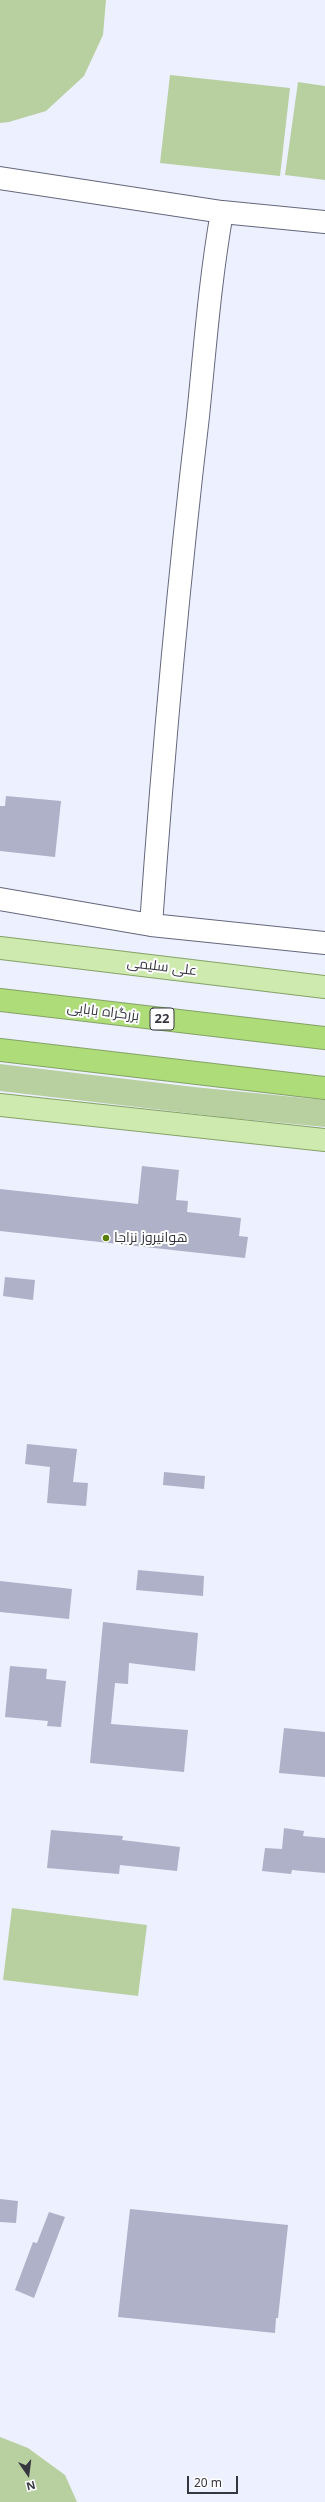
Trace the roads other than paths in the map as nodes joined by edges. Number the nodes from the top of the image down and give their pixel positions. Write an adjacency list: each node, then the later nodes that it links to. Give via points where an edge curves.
1 (0, 178): 2 (lane)
2 (222, 212): 3 (lane); 5 (lane, via 209,296 181,557)
3 (325, 222)
4 (0, 899): 5 (lane)
5 (151, 926): 6 (lane)
6 (325, 943)
7 (0, 948): 8 (main road, علی سلیمی)
8 (325, 987)
9 (0, 1000): 10 (highway, بزرگراه بابایی / 22)
10 (325, 1038)
11 (0, 1050): 12 (highway)
12 (325, 1088)
13 (0, 1105): 14 (main road)
14 (325, 1140)

